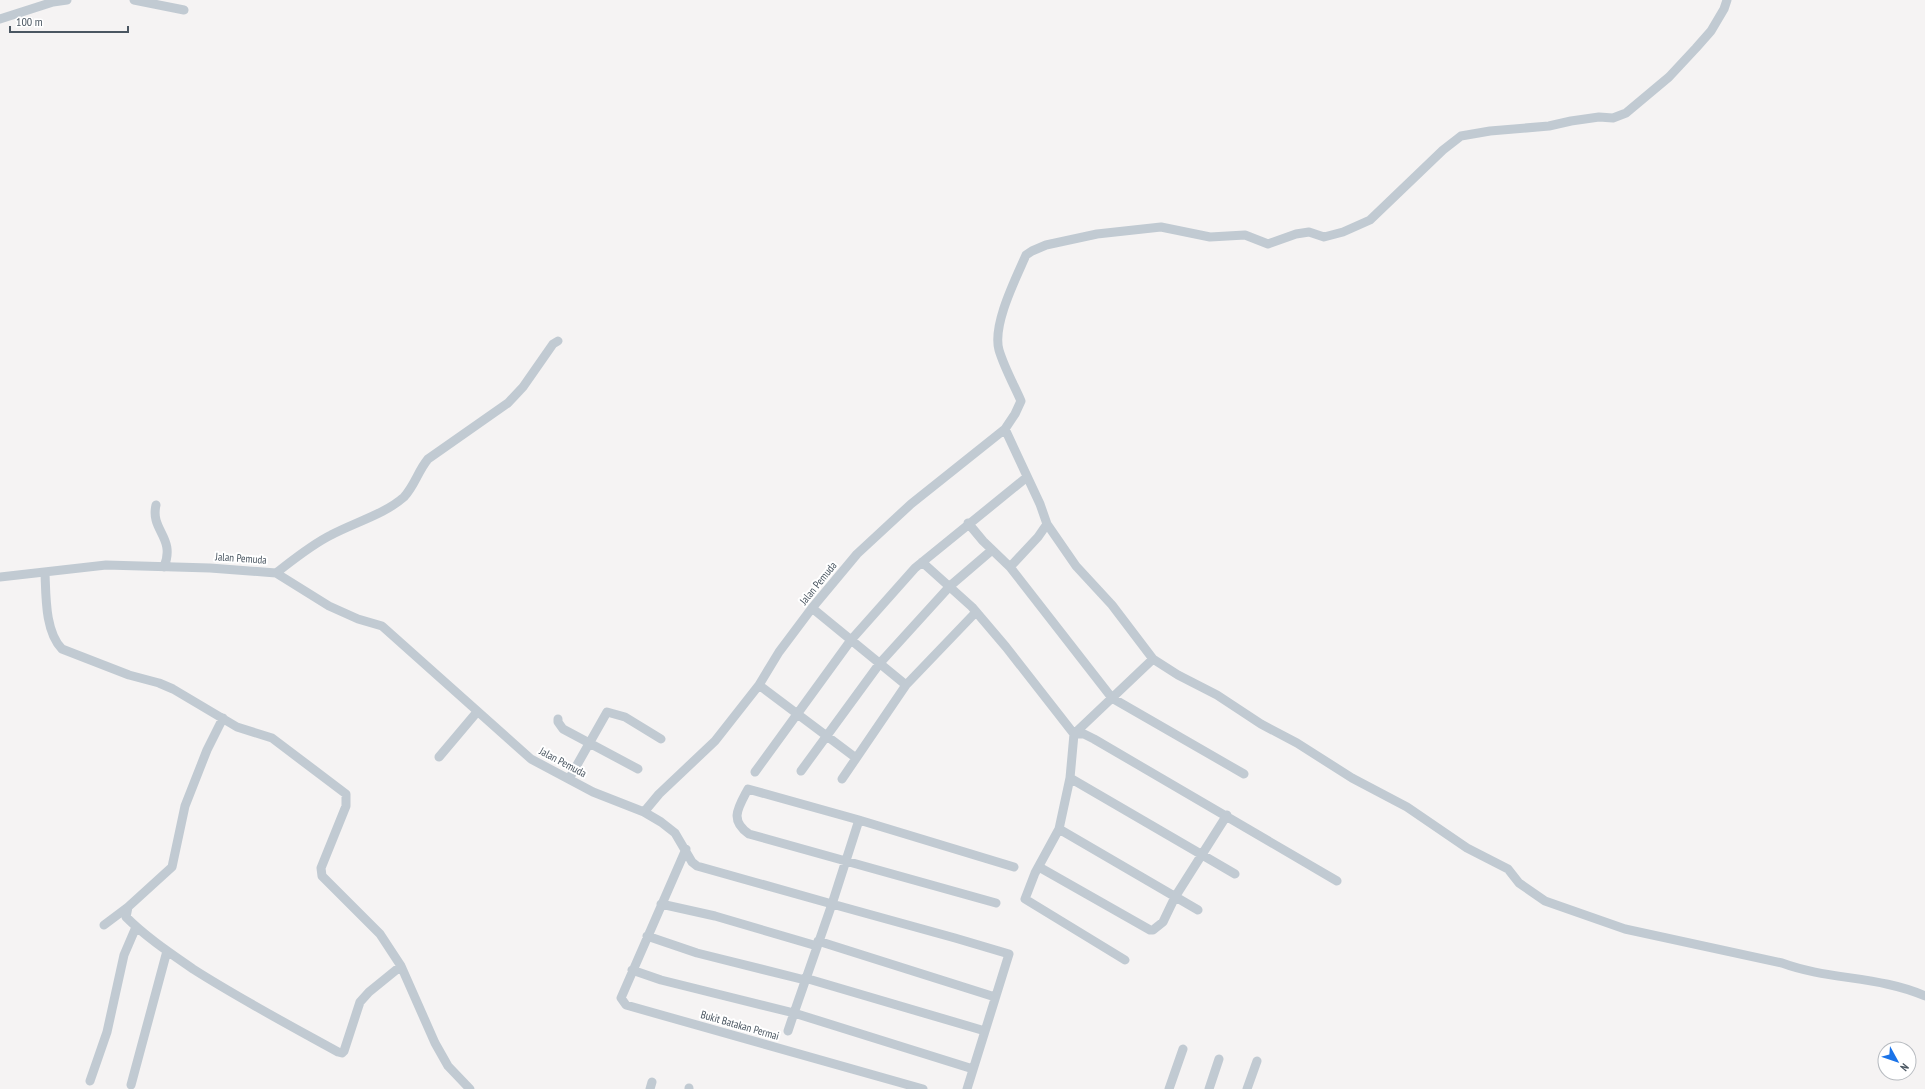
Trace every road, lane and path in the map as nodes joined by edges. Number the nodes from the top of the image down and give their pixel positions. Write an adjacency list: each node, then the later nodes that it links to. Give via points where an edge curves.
1 (67, 0): 4 (street)
2 (134, 0): 5 (street)
3 (1727, 0): 8 (street, Jalan Pemuda, via 1711,31 1696,48 1669,77 1626,113 1613,118 1599,117 1549,126 1461,136 1370,220 1343,232 1324,237 1309,232 1296,234 1268,244 1246,235 1210,237 1161,227 1097,234 1046,245 1032,251 1026,255 1004,308 998,338 999,349 1021,402)
4 (52, 1): 6 (street)
5 (184, 10)
6 (0, 19)
7 (558, 341): 18 (street, via 553,344 508,404 428,459 413,486 403,497 389,507 329,536)
8 (1005, 429): 9 (street); 21 (street, Jalan Pemuda, via 911,504 857,554)
9 (1027, 477): 11 (street); 12 (street)
10 (156, 505): 15 (street, via 155,520 168,548)
11 (968, 523): 13 (street); 14 (street)
12 (1047, 524): 16 (street); 24 (street, via 1076,566 1112,605)
13 (992, 550): 16 (street); 20 (street)
14 (922, 562): 20 (street); 23 (street)
15 (164, 567): 17 (street, Jalan Pemuda, via 106,565); 18 (street, Jalan Pemuda)
16 (1010, 567): 28 (street)
17 (45, 573): 19 (street, Jalan Pemuda); 31 (street, via 51,632 55,642 62,649 130,675 159,683)
18 (276, 573): 29 (street, Jalan Pemuda, via 329,606 382,626)
19 (0, 577)
20 (950, 586): 22 (street); 25 (street)
21 (812, 608): 23 (street); 26 (street, Jalan Pemuda, via 779,652)
22 (976, 612): 27 (street); 34 (street)
23 (852, 640): 25 (street); 30 (street)
24 (1153, 659): 28 (street); 73 (street, via 1352,778 1407,807 1467,848 1508,869 1519,883 1545,901 1624,928 1782,963 1827,976 1888,985)
25 (880, 663): 27 (street); 33 (street)
26 (759, 685): 30 (street); 46 (street, Jalan Pemuda, via 715,741 659,794)
27 (906, 685): 38 (street)
28 (1112, 698): 34 (street); 42 (street)
29 (477, 712): 37 (street); 44 (street, Jalan Pemuda, via 531,759)
30 (798, 713): 33 (street); 41 (street)
31 (223, 718): 61 (street, via 207,750 185,806 172,867); 69 (street, via 237,727 278,741 346,794 346,806 321,868 322,876 380,934)
32 (558, 719): 36 (street, via 563,729)
33 (826, 734): 38 (street); 40 (street)
34 (1074, 734): 43 (street); 47 (street, via 1084,734 1094,739)
35 (661, 739): 36 (street, via 625,717 607,712)
36 (589, 744): 39 (street); 44 (street)
37 (439, 757)
38 (856, 758): 45 (street)
39 (638, 769)
40 (801, 771)
41 (756, 772)
42 (1244, 774)
43 (1070, 778): 49 (street); 51 (street)
44 (569, 779): 46 (street, Jalan Pemuda, via 593,792)
45 (842, 779)
46 (644, 812): 50 (street, via 675,833)
47 (1227, 815): 51 (street); 56 (street)
48 (859, 820): 52 (street); 52 (street, via 748,789 736,815 740,827 749,834); 53 (street)
49 (1060, 829): 54 (street); 57 (street)
50 (686, 849): 59 (street, Bukit Batakan Permai); 60 (street, via 696,866)
51 (1202, 854): 55 (street); 57 (street)
52 (846, 861): 58 (street); 60 (street)
53 (1014, 867)
54 (1039, 867): 57 (street, via 1150,930 1158,927); 68 (street, via 1025,899)
55 (1235, 874)
56 (1337, 881)
57 (1175, 897): 62 (street)
58 (996, 903)
59 (661, 904): 65 (street, Bukit Batakan Permai); 66 (street)
60 (832, 904): 66 (street); 72 (street, via 1009,954)
61 (128, 907): 63 (street); 64 (street, via 126,917)
62 (1198, 910)
63 (104, 925)
64 (136, 927): 67 (street); 81 (street, via 124,955 108,1032)
65 (647, 936): 70 (street, Bukit Batakan Permai); 71 (street, via 697,953)
66 (818, 944): 71 (street); 72 (street)
67 (167, 951): 69 (street, via 234,996 342,1053 360,1002); 82 (street)
68 (1125, 960)
69 (401, 966): 83 (street, via 435,1043 448,1066)
70 (632, 970): 74 (street, via 661,980); 84 (street, Bukit Batakan Permai, via 621,998 626,1005)
71 (805, 979): 74 (street); 76 (street)
72 (995, 996): 76 (street)
73 (1925, 996)
74 (794, 1013): 75 (street); 80 (street)
75 (788, 1031)
76 (985, 1031): 80 (street)
77 (1183, 1049): 86 (street)
78 (1219, 1059): 87 (street)
79 (1256, 1061): 88 (street)
80 (973, 1069): 85 (street)
81 (90, 1081)
82 (131, 1085)
83 (470, 1089)
84 (923, 1089)
85 (967, 1089)
86 (1169, 1089)
87 (1208, 1089)
88 (1247, 1089)

